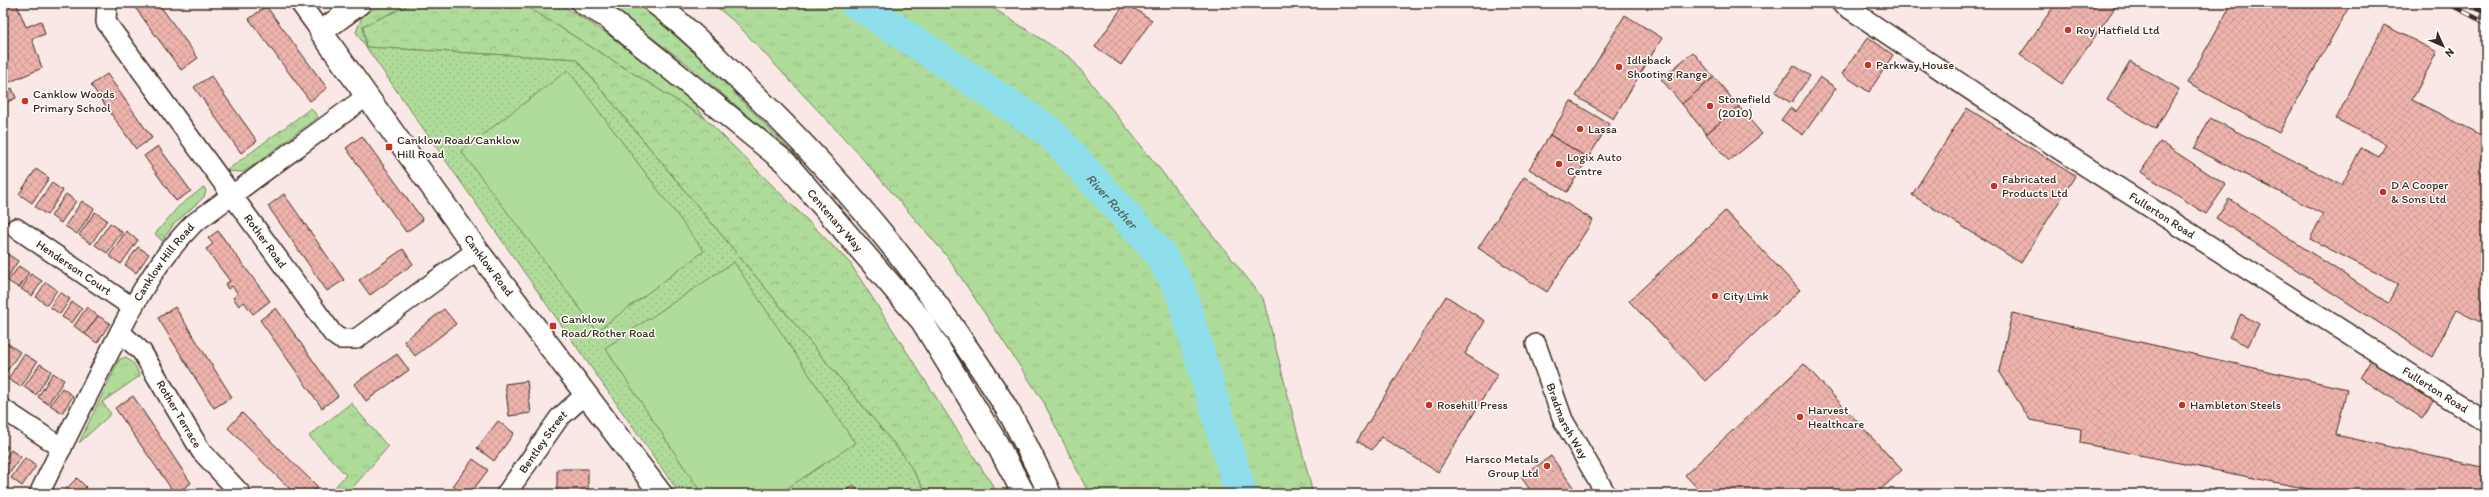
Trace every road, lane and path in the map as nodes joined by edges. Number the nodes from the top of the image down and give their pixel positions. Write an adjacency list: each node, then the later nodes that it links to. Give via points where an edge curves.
1 (108, 3): 9 (street, Rother Road, via 106,22)
2 (300, 3): 7 (street, Canklow Road)
3 (360, 3): 7 (main road)
4 (583, 3): 23 (main road, Centenary Way, via 607,17 785,162 922,321 996,442)
5 (655, 3): 24 (main road, via 787,126 836,179 902,258 992,385 1016,425)
6 (1842, 3): 17 (street, Fullerton Road, via 2066,154)
7 (321, 32): 8 (main road, Canklow Road)
8 (367, 96): 9 (street, Canklow Hill Road); 11 (main road, Canklow Road)
9 (230, 196): 11 (street, Rother Road, via 327,328 340,339 356,339); 12 (street, Canklow Hill Road, via 193,224 173,244)
10 (16, 228): 12 (street, Henderson Court)
11 (477, 250): 15 (main road, Canklow Road)
12 (132, 306): 13 (street, Canklow Hill Road)
13 (120, 332): 18 (street, Canklow Hill Road); 20 (street, Rother Terrace, via 142,352 201,451)
14 (1536, 344): 25 (street, Bradmarsh Way, via 1563,420)
15 (585, 395): 21 (street, Bentley Street, via 559,418); 22 (main road, Canklow Road)
16 (3, 409): 18 (street)
17 (2486, 422)
18 (62, 448): 19 (street, Canklow Hill Road)
19 (39, 494)
20 (241, 494)
21 (506, 494)
22 (661, 494)
23 (1024, 494)
24 (1050, 494)
25 (1606, 494)

